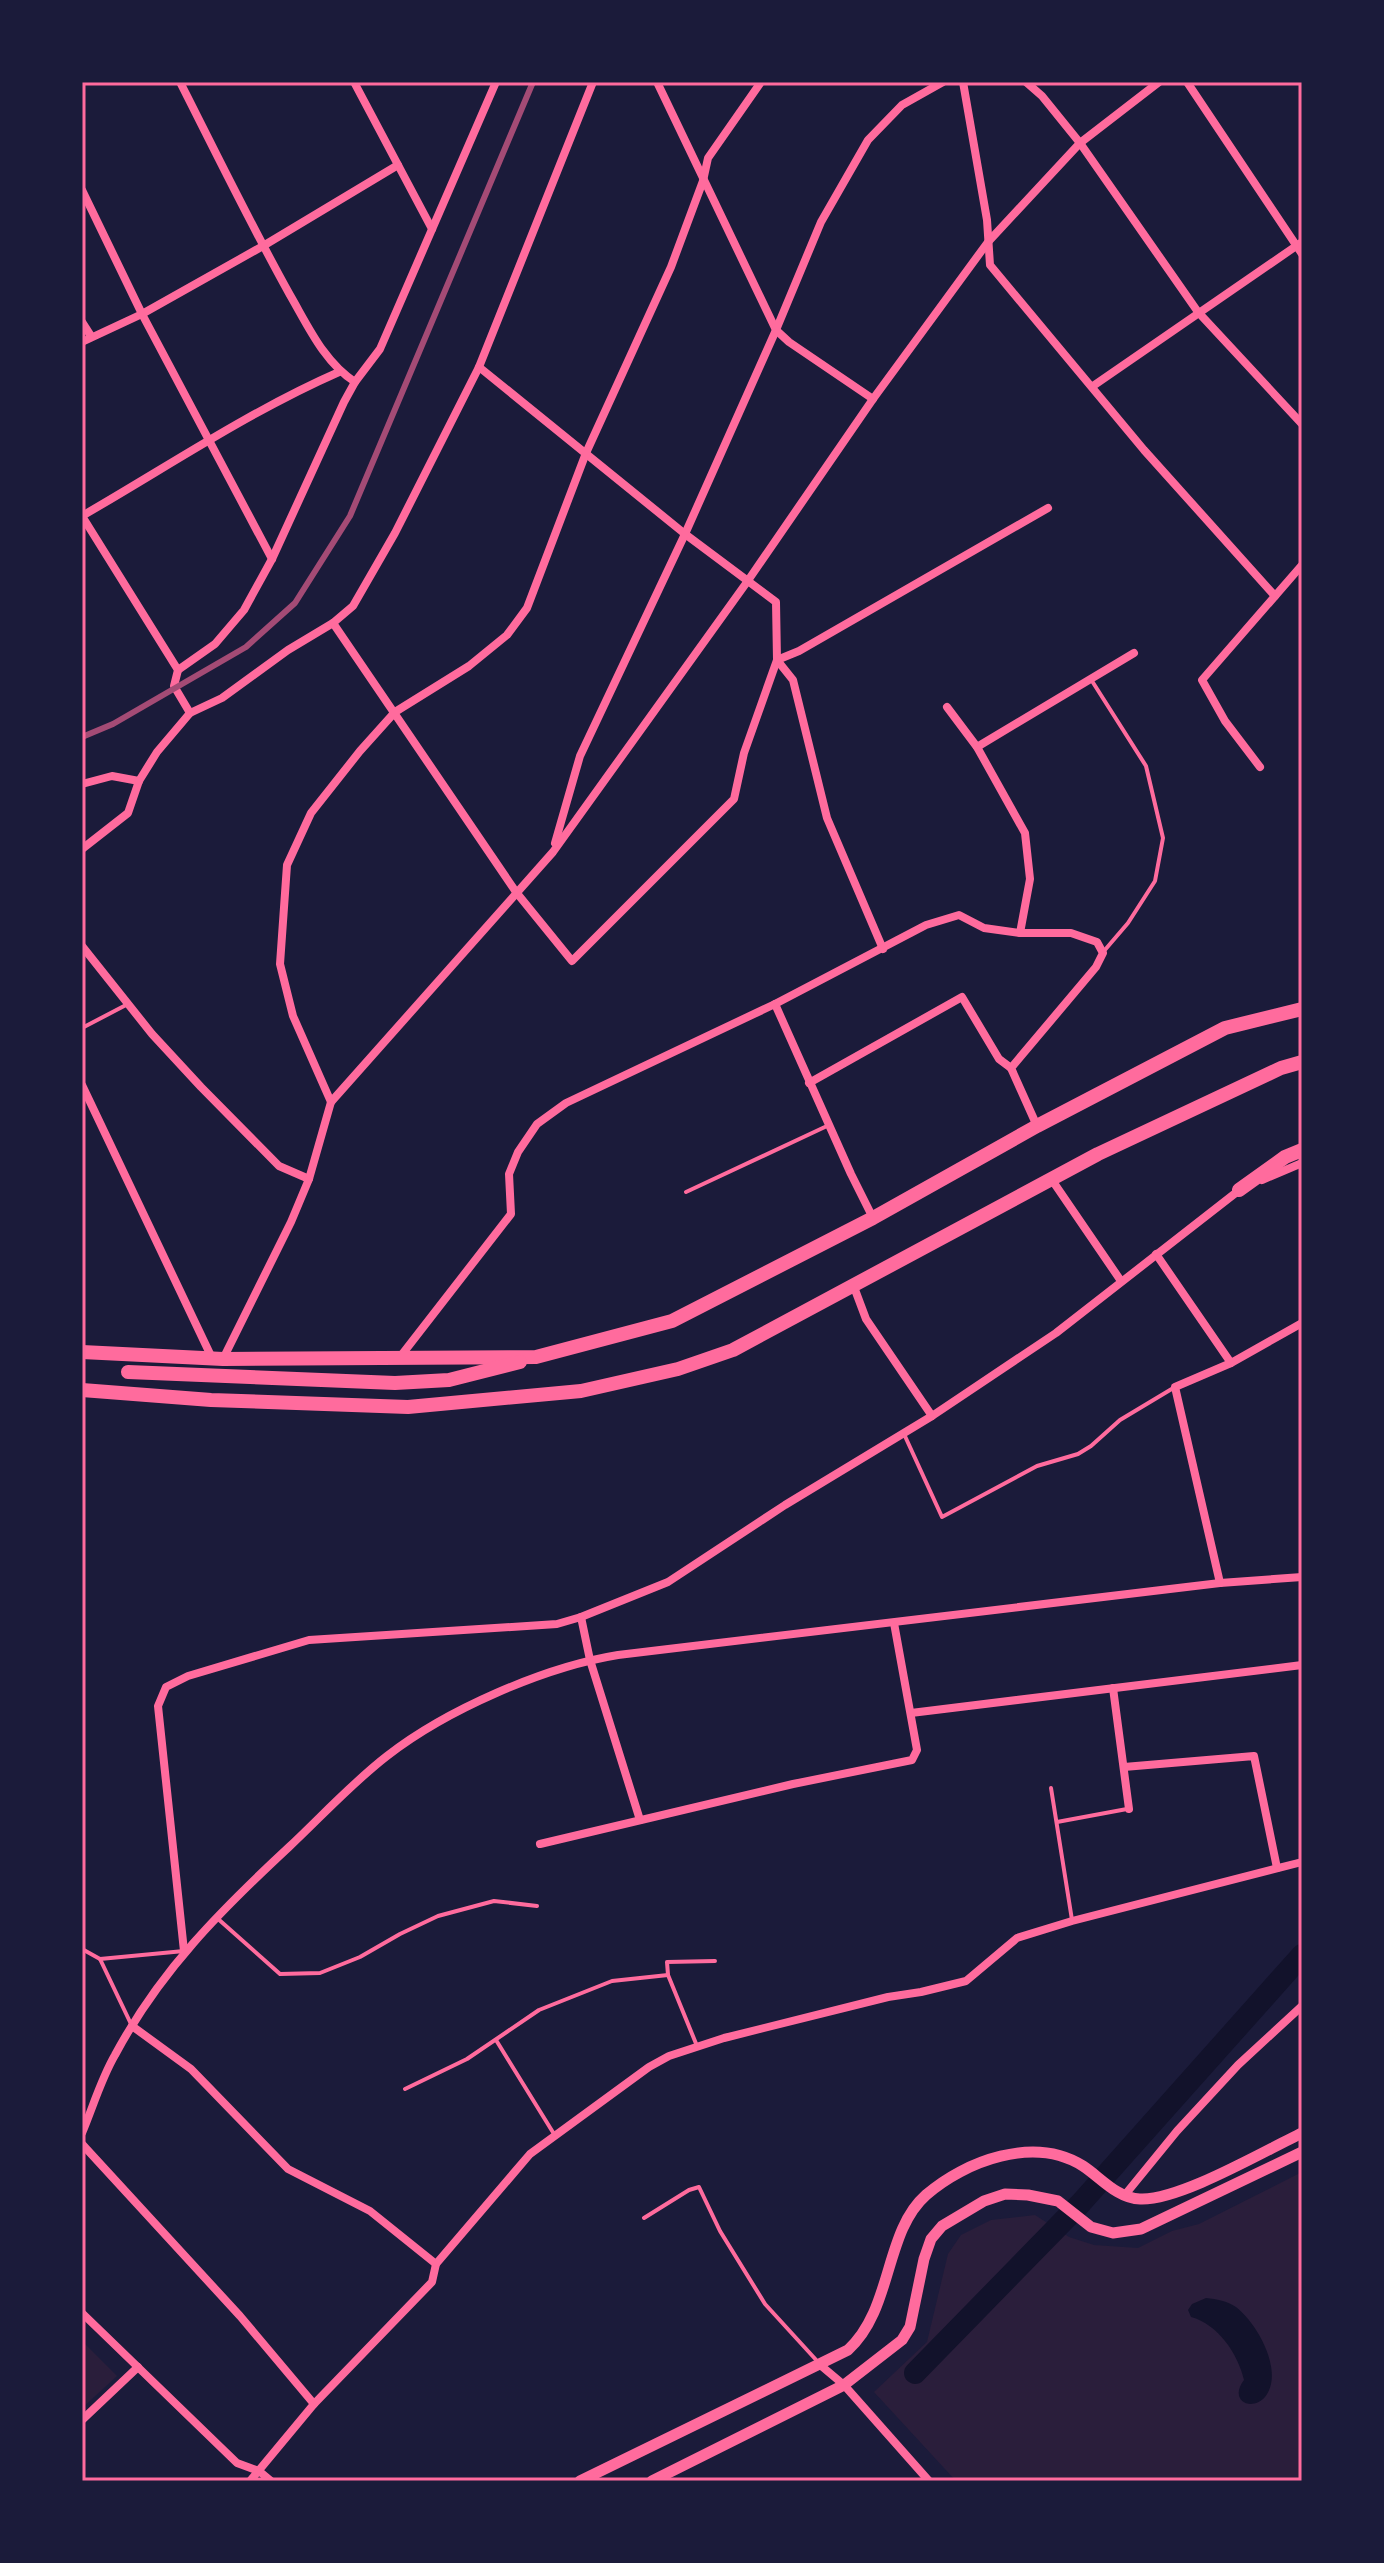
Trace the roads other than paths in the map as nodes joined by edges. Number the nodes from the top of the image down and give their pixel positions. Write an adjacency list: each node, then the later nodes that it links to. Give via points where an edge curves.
1 (180, 82): 18 (street)
2 (354, 82): 13 (street)
3 (496, 82): 16 (street)
4 (593, 82): 26 (street)
5 (657, 82): 14 (street)
6 (761, 82): 14 (street, via 708,158)
7 (943, 82): 23 (street, via 902,105 868,140 821,222)
8 (963, 82): 17 (street)
9 (1026, 82): 12 (street)
10 (1159, 82): 12 (street)
11 (1187, 82): 19 (street)
12 (1080, 143): 17 (street); 20 (street)
13 (398, 165): 16 (street); 18 (street)
14 (703, 181): 23 (street); 33 (street, via 671,267)
15 (82, 190): 21 (street)
16 (432, 229): 28 (street, via 380,349)
17 (988, 242): 29 (street, via 990,265); 30 (street)
18 (263, 246): 21 (street); 27 (street)
19 (1300, 247): 20 (street)
20 (1198, 312): 29 (street); 31 (street)
21 (142, 314): 24 (street); 32 (street)
22 (82, 322): 24 (street)
23 (776, 330): 30 (street); 36 (street)
24 (91, 336): 25 (street)
25 (82, 342)
26 (479, 367): 33 (street); 41 (street, via 395,533 353,606)
27 (339, 372): 28 (street); 32 (street)
28 (355, 382): 37 (street)
29 (1093, 386): 40 (street)
30 (873, 399): 39 (street)
31 (1302, 424)
32 (210, 440): 35 (street); 37 (street)
33 (586, 453): 36 (street); 47 (street, via 527,608 507,635 469,666)
34 (1048, 508): 43 (street)
35 (82, 516): 44 (street)
36 (685, 534): 39 (street); 54 (street, via 580,756)
37 (272, 559): 44 (street, via 225,633)
38 (1302, 565): 40 (street)
39 (747, 582): 43 (street, via 776,602); 54 (street)
40 (1275, 596): 50 (street, via 1202,680)
41 (333, 623): 47 (street); 48 (street, via 222,698)
42 (1134, 653): 45 (street)
43 (777, 660): 55 (street, via 744,753 734,799 572,961); 58 (street, via 793,680 827,818)
44 (178, 670): 48 (street, via 174,686)
45 (1092, 681): 49 (street); 59 (lane, via 1146,766 1163,838 1155,881)
46 (947, 707): 49 (street)
47 (395, 712): 55 (street); 68 (street, via 311,813 287,865 280,964 293,1016)
48 (190, 713): 51 (street)
49 (977, 747): 56 (street, via 1025,833 1030,879)
50 (1260, 767)
51 (139, 781): 52 (street, via 112,776); 53 (street, via 128,813)
52 (82, 784)
53 (82, 849)
54 (553, 852): 55 (street)
55 (516, 892): 68 (street)
56 (1020, 933): 58 (street, via 984,928 959,915 926,925); 59 (street, via 1071,933 1097,942)
57 (82, 946): 60 (street)
58 (883, 949): 61 (street)
59 (1103, 953): 65 (street)
60 (128, 1004): 63 (lane); 73 (street, via 279,1166)
61 (775, 1004): 66 (street); 84 (street, via 566,1103 537,1124 509,1174 511,1214)
62 (1301, 1007): 70 (main road, via 1225,1028)
63 (82, 1028)
64 (1302, 1062): 74 (main road, via 1112,1147)
65 (1011, 1068): 66 (street, via 999,1059 962,997); 70 (street)
66 (809, 1083): 69 (street)
67 (82, 1085): 85 (street)
68 (331, 1102): 73 (street)
69 (829, 1125): 76 (lane); 77 (street)
70 (1037, 1126): 77 (main road)
71 (1302, 1150): 75 (main road)
72 (1302, 1163): 75 (street)
73 (309, 1179): 85 (street)
74 (1052, 1180): 79 (street); 80 (main road)
75 (1239, 1190): 78 (street)
76 (686, 1192)
77 (873, 1218): 83 (main road, via 672,1321)
78 (1156, 1254): 79 (street); 86 (street)
79 (1121, 1281): 90 (street, via 1056,1333)
80 (854, 1287): 89 (main road, via 733,1350 678,1369 581,1391 408,1407); 90 (street, via 866,1319)
81 (1302, 1323): 86 (street)
82 (82, 1352): 85 (main road)
83 (536, 1357): 84 (main road); 87 (main road, via 449,1380 395,1383)
84 (399, 1358): 85 (main road)
85 (218, 1359)
86 (1231, 1363): 88 (street)
87 (128, 1372)
88 (1175, 1387): 91 (lane, via 1120,1420 1078,1454 1037,1466 942,1517); 93 (street)
89 (82, 1390)
90 (932, 1416): 91 (street)
91 (904, 1434): 94 (street, via 668,1582)
92 (1302, 1577): 93 (street)
93 (1220, 1583): 95 (street)
94 (581, 1617): 96 (street); 112 (street, via 557,1624 309,1640 166,1687 158,1706)
95 (894, 1623): 96 (street); 99 (street)
96 (590, 1660): 103 (street); 109 (street, via 451,1716 387,1756)
97 (1302, 1665): 98 (street)
98 (1113, 1688): 99 (street); 100 (street)
99 (911, 1713): 103 (street, via 917,1750 912,1760)
100 (1124, 1767): 102 (street); 107 (street, via 1254,1756)
101 (1051, 1788): 104 (lane)
102 (1129, 1809): 104 (lane)
103 (640, 1820): 105 (street)
104 (1056, 1822): 110 (lane)
105 (540, 1844)
106 (1302, 1862): 107 (street)
107 (1277, 1868): 110 (street)
108 (537, 1906): 109 (lane, via 494,1901 438,1916 320,1973 280,1974)
109 (215, 1917): 112 (street)
110 (1072, 1921): 119 (street, via 1017,1938 966,1981 873,2000)
111 (82, 1949): 113 (lane)
112 (184, 1951): 113 (lane); 117 (street)
113 (100, 1959): 117 (lane)
114 (715, 1961): 115 (lane, via 667,1962)
115 (668, 1975): 118 (lane, via 612,1981 539,2010); 119 (lane)
116 (1302, 2006): 126 (street, via 1238,2065)
117 (132, 2026): 121 (street, via 113,2057); 128 (street, via 191,2069 288,2169 370,2211)
118 (496, 2040): 120 (lane); 123 (lane)
119 (698, 2048): 123 (street, via 649,2067)
120 (405, 2089)
121 (82, 2133)
122 (1302, 2133): 126 (street, via 1160,2198)
123 (555, 2136): 128 (street, via 530,2154)
124 (82, 2144): 133 (street)
125 (1302, 2152): 132 (street, via 1141,2229 1113,2233 1091,2227 1058,2201 1028,2195 1005,2194 984,2201 942,2226 931,2239 910,2327 902,2340)
126 (1124, 2196): 130 (street, via 1080,2164 1040,2152 1018,2152 955,2173 915,2209 860,2339)
127 (644, 2218): 130 (lane, via 699,2187 765,2304)
128 (436, 2264): 133 (street, via 432,2282)
129 (82, 2313): 131 (street)
130 (819, 2364): 132 (street); 138 (street)
131 (138, 2367): 134 (street); 135 (street, via 237,2463)
132 (844, 2385): 139 (street); 140 (street)
133 (314, 2404): 135 (street)
134 (82, 2420)
135 (259, 2471): 136 (street); 137 (street)
136 (250, 2481)
137 (271, 2481)
138 (580, 2481)
139 (652, 2481)
140 (929, 2481)

